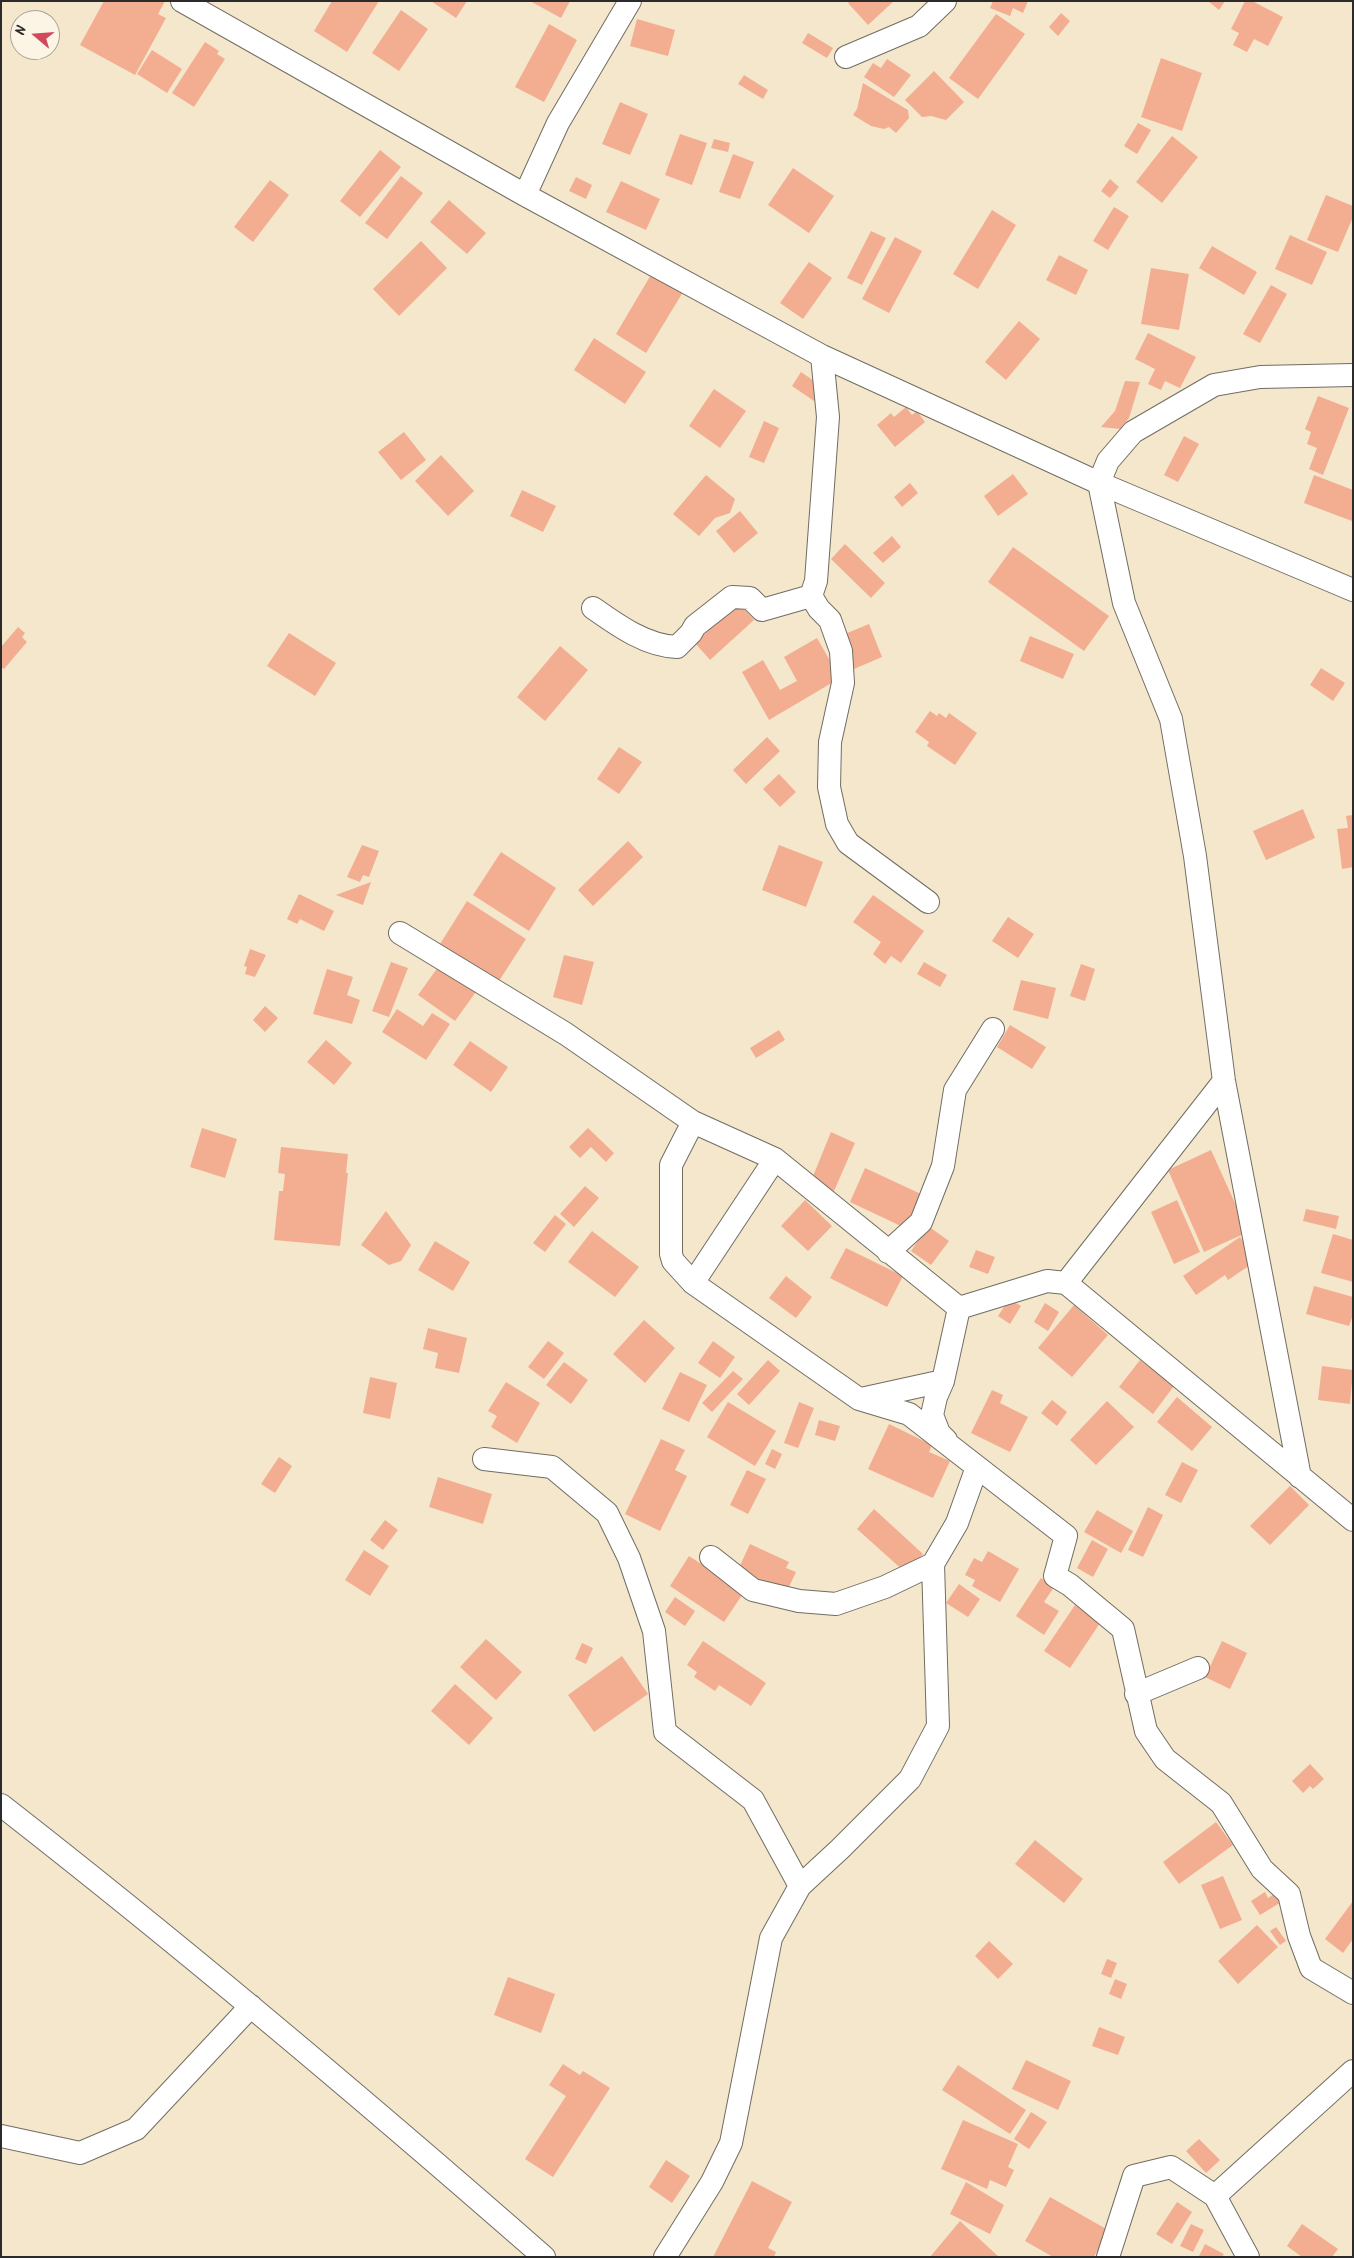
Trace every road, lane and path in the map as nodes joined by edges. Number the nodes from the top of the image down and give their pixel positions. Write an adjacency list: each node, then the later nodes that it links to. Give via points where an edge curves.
1 (182, 1): 5 (street)
2 (630, 1): 5 (street, via 558,123)
3 (945, 1): 4 (street, via 919,26)
4 (846, 56)
5 (525, 195): 6 (street)
6 (822, 356): 8 (street); 10 (street, via 828,416 816,582)
7 (1353, 375): 8 (street, via 1260,377 1214,385 1133,432 1108,461)
8 (1098, 483): 9 (street); 15 (street, via 1124,603 1172,719)
9 (1353, 590)
10 (811, 596): 11 (street, via 762,610 750,598 732,597 695,626 677,647 663,646 640,637); 12 (street, via 830,620 841,651 843,683 830,742 829,787 837,824 848,843)
11 (593, 608)
12 (928, 902)
13 (400, 933): 16 (street, via 566,1034)
14 (993, 1029): 18 (street, via 955,1090 943,1166 921,1222)
15 (1224, 1081): 20 (street); 27 (street)
16 (693, 1122): 17 (street); 19 (street, via 671,1164 671,1254)
17 (775, 1159): 18 (street); 19 (street)
18 (888, 1252): 21 (street)
19 (693, 1283): 23 (street)
20 (1066, 1283): 21 (street, via 1048,1281); 27 (street)
21 (959, 1308): 22 (street)
22 (943, 1381): 23 (street); 24 (street, via 932,1415 939,1432)
23 (859, 1399): 24 (street, via 909,1414)
24 (957, 1452): 26 (street)
25 (484, 1458): 34 (street, via 552,1467 608,1513 654,1631 665,1732 753,1800)
26 (977, 1467): 30 (street, via 957,1523); 32 (street, via 1066,1536 1055,1576 1123,1629)
27 (1300, 1477): 28 (street)
28 (1353, 1520)
29 (711, 1557): 30 (street, via 753,1590 799,1601 836,1604 885,1587)
30 (933, 1564): 34 (street, via 938,1726 910,1778)
31 (1198, 1668): 32 (street)
32 (1136, 1694): 35 (street, via 1146,1731 1165,1760 1221,1802 1262,1869 1289,1894 1311,1968)
33 (1, 1805): 36 (street)
34 (800, 1886): 41 (street, via 771,1938 731,2143 712,2182)
35 (1353, 1993)
36 (251, 2006): 38 (street, via 136,2129 80,2153); 40 (street, via 365,2100)
37 (1353, 2071): 39 (street)
38 (1, 2136)
39 (1215, 2196): 42 (street, via 1171,2167 1134,2176); 43 (street)
40 (544, 2257)
41 (666, 2257)
42 (1108, 2257)
43 (1248, 2257)

